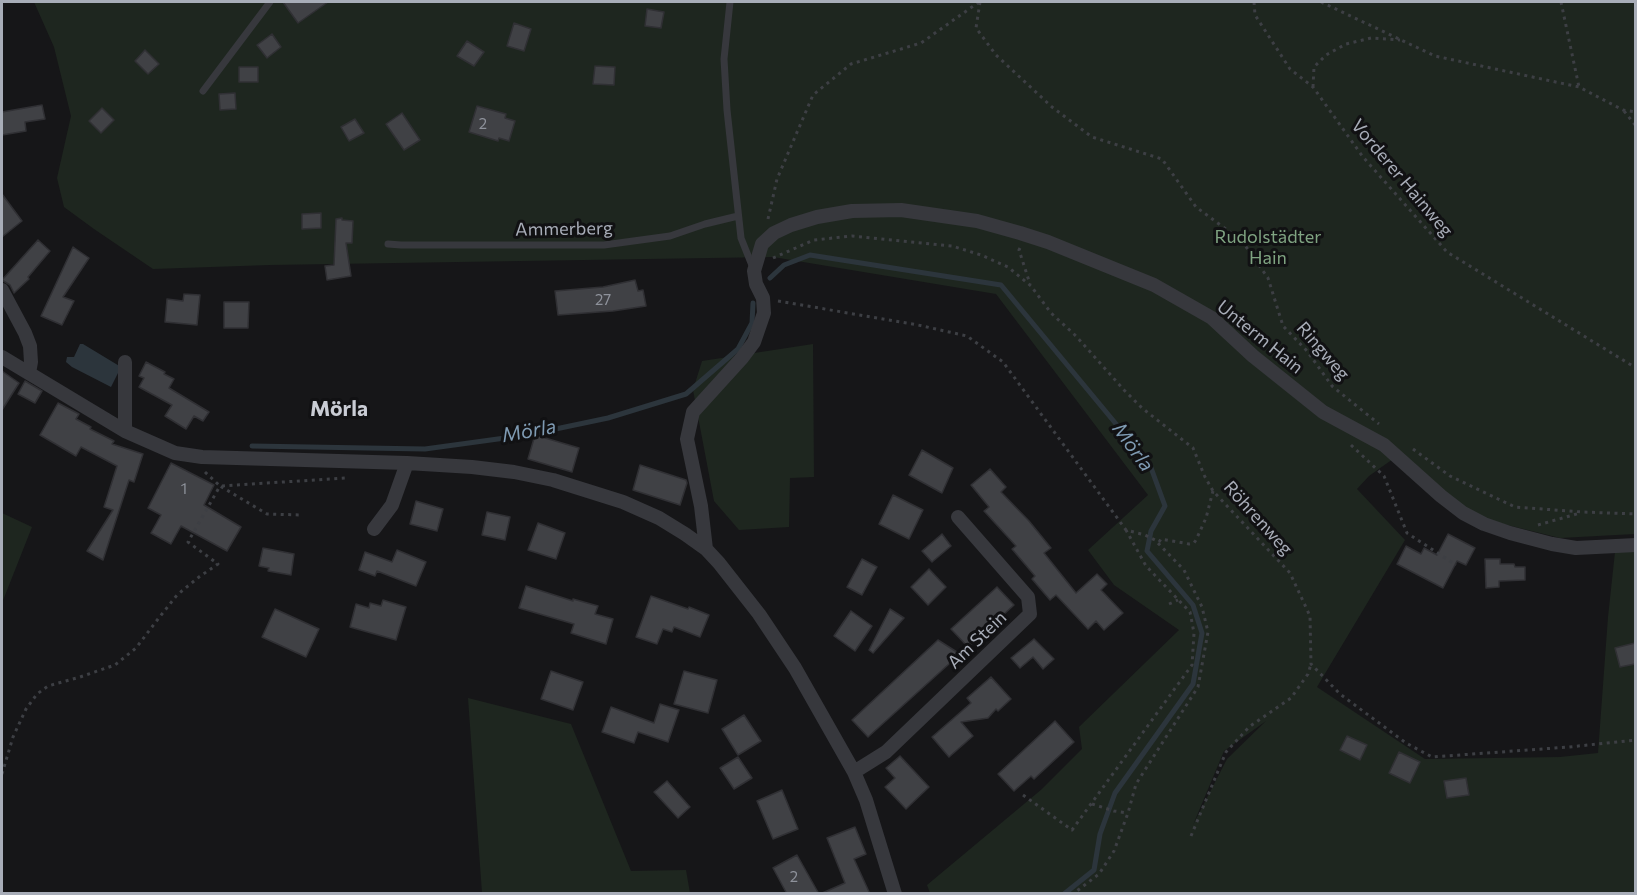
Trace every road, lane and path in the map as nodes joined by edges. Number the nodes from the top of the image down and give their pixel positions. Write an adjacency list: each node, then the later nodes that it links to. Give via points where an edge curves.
1 (270, 2): 10 (lane)
2 (730, 2): 14 (lane, via 724,59)
3 (980, 2): 17 (path, via 921,43 851,64 813,95 777,179); 27 (path, Ringweg, via 975,28 996,56 1092,137 1162,159 1196,207 1242,241 1268,278 1283,326 1332,386)
4 (1254, 2): 8 (path, Vorderer Hainweg, via 1255,15 1290,69)
5 (1321, 2): 7 (path)
6 (1561, 2): 9 (path)
7 (1402, 40): 8 (path, via 1371,38 1346,44 1326,55 1314,68); 9 (path, via 1435,56)
8 (1314, 87): 25 (path, Vorderer Hainweg, via 1362,157 1447,252)
9 (1579, 87): 11 (path)
10 (203, 91)
11 (1623, 110): 12 (path); 13 (path)
12 (1635, 112)
13 (1635, 126)
14 (738, 216): 16 (lane, Ammerberg, via 670,236 604,245); 18 (lane, via 741,238)
15 (1048, 242): 17 (street, Unterm Hain, via 977,221 901,210 852,211 817,217 774,233); 19 (path, via 1020,247); 42 (street, Unterm Hain, via 1154,285 1212,318 1253,357 1323,412 1384,445 1463,513)
16 (388, 244)
17 (762, 244): 18 (street)
18 (754, 271): 19 (path, Röhrenweg, via 777,255 814,240 852,236 952,246 1008,267); 21 (street)
19 (1030, 286): 35 (path, Röhrenweg, via 1142,408 1193,448)
20 (2, 290): 22 (street)
21 (763, 298): 41 (path, via 967,336 1003,362); 45 (street, via 764,313 754,342 693,412 687,439)
22 (7, 311): 26 (street, via 30,346)
23 (2, 357): 26 (street)
24 (125, 362): 28 (street)
25 (1635, 368)
26 (29, 373): 28 (street)
27 (1382, 426)
28 (125, 431): 31 (street, via 175,453 202,458)
29 (1349, 443): 46 (path, via 1384,476 1407,533)
30 (1406, 443): 36 (path, via 1450,476 1515,507)
31 (407, 463): 40 (street, via 392,505); 45 (street, via 472,467 553,480 641,510)
32 (212, 477): 34 (path)
33 (356, 477): 34 (path)
34 (220, 486): 38 (path, via 267,514); 52 (path, via 188,542 218,564 177,595 136,648 115,665 48,686 37,694 13,737)
35 (1214, 491): 43 (path, via 1194,543 1161,539); 49 (path, Röhrenweg, via 1290,573 1310,616)
36 (1582, 512): 37 (path); 42 (path)
37 (1635, 514)
38 (303, 515)
39 (958, 517): 51 (street, Am Stein, via 1028,597 1030,614 886,752)
40 (374, 529)
41 (1126, 530): 43 (path); 47 (path, via 1146,566)
42 (1510, 533): 44 (street, Unterm Hain, via 1576,548)
43 (1159, 544): 55 (path, via 1184,570 1202,607 1208,632 1198,687 1136,784)
44 (1635, 545)
45 (706, 549): 51 (street, via 781,645)
46 (1456, 565)
47 (1178, 600): 48 (path); 54 (path, via 1190,612 1194,633 1192,665)
48 (1169, 604)
49 (1311, 664): 50 (path, via 1340,694 1406,743 1432,757); 56 (path, via 1291,698 1249,727 1226,752)
50 (1635, 740)
51 (854, 772): 57 (street)
52 (2, 774)
53 (1023, 795): 54 (path, via 1072,830)
54 (1091, 804): 55 (path)
55 (1128, 813): 58 (path, via 1104,866)
56 (1191, 836)
57 (895, 894)
58 (1072, 894)

